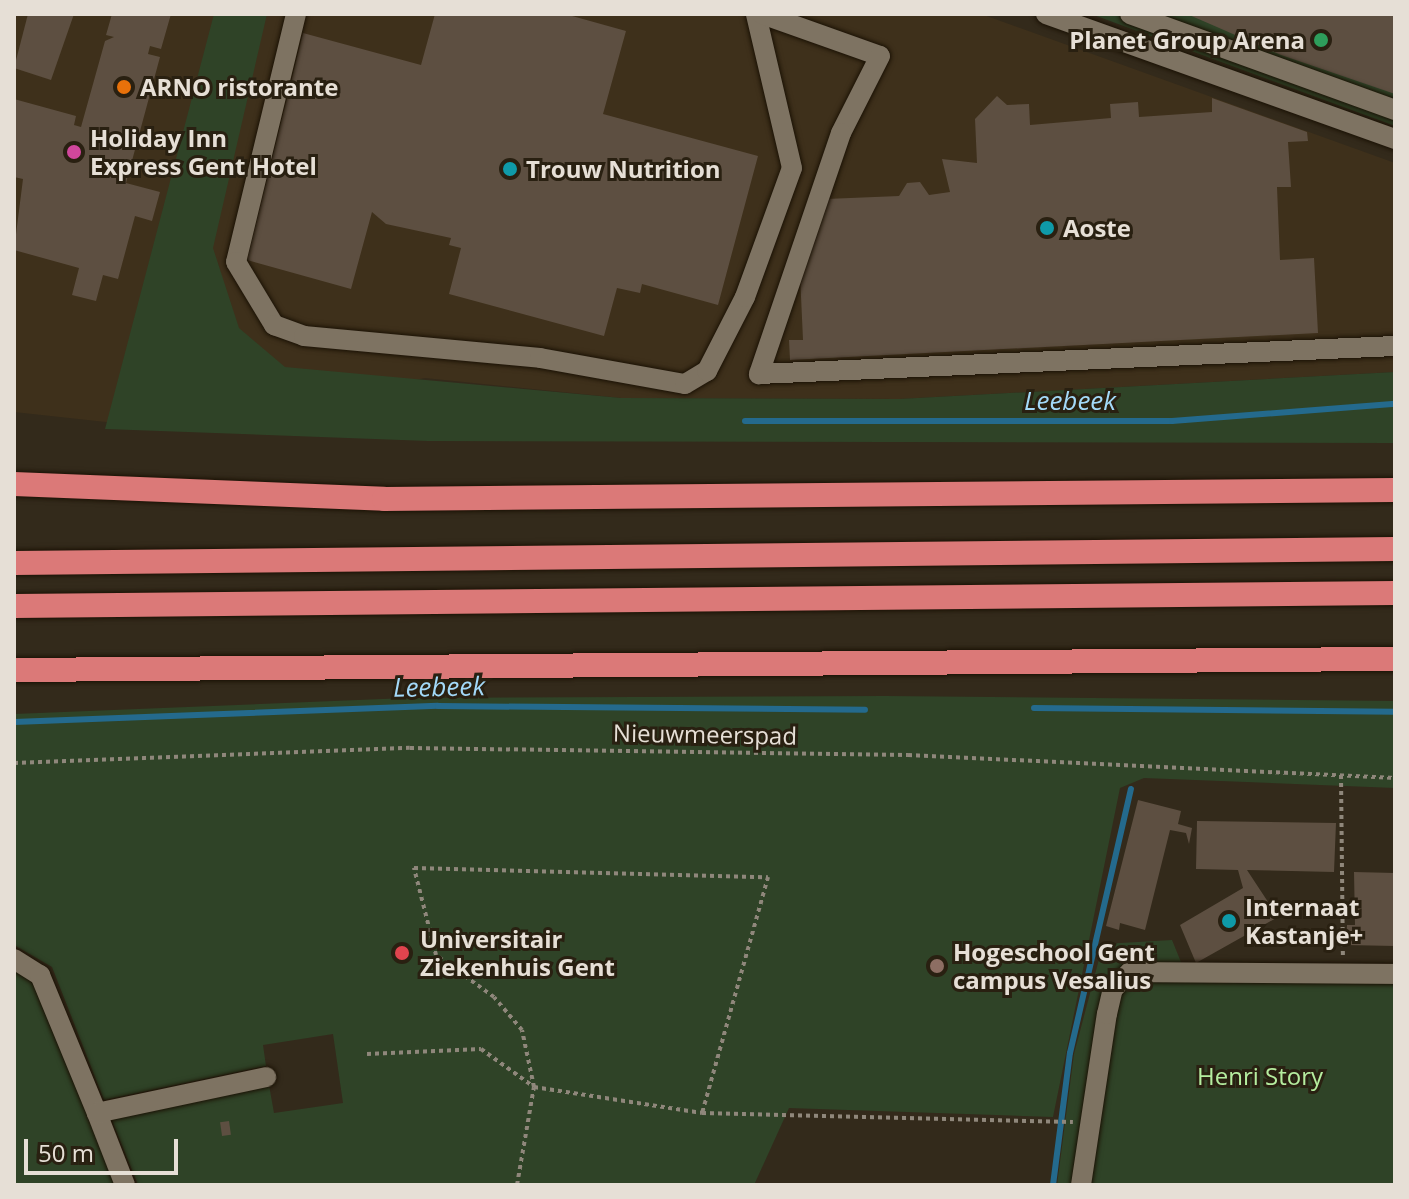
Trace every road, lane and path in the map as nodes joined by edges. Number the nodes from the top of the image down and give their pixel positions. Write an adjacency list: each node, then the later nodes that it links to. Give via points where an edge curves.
1 (296, 14): 2 (street, via 236,262 274,325 304,336 540,358 685,384 707,371 745,297 792,168)
2 (756, 14)
3 (762, 14): 8 (street, via 880,56 841,133 759,374)
4 (1046, 14): 7 (street)
5 (1130, 14): 6 (street)
6 (1395, 110)
7 (1395, 139)
8 (1395, 346)
9 (17, 483): 10 (highway, via 384,499)
10 (1395, 490)
11 (1395, 549): 12 (highway)
12 (14, 563)
13 (1395, 593): 14 (highway)
14 (14, 606)
15 (1395, 649): 16 (highway)
16 (1335, 655): 17 (highway); 18 (highway)
17 (1395, 659)
18 (14, 672)
19 (14, 763): 20 (path, Nieuwmeerspad, via 410,748 908,755)
20 (1341, 775): 21 (path, Nieuwmeerspad); 23 (path)
21 (1395, 778)
22 (14, 959): 28 (street, via 40,975)
23 (1343, 973): 24 (street); 33 (street, via 1142,970 1120,979 1107,1014)
24 (1395, 974)
25 (367, 1054): 27 (path, via 481,1049)
26 (266, 1077): 28 (street)
27 (534, 1087): 29 (path); 29 (path, via 522,1030 494,997 436,955 414,868 768,877); 32 (path)
28 (97, 1113): 31 (street)
29 (702, 1113): 30 (path)
30 (1070, 1123)
31 (125, 1185)
32 (517, 1185)
33 (1081, 1185)

